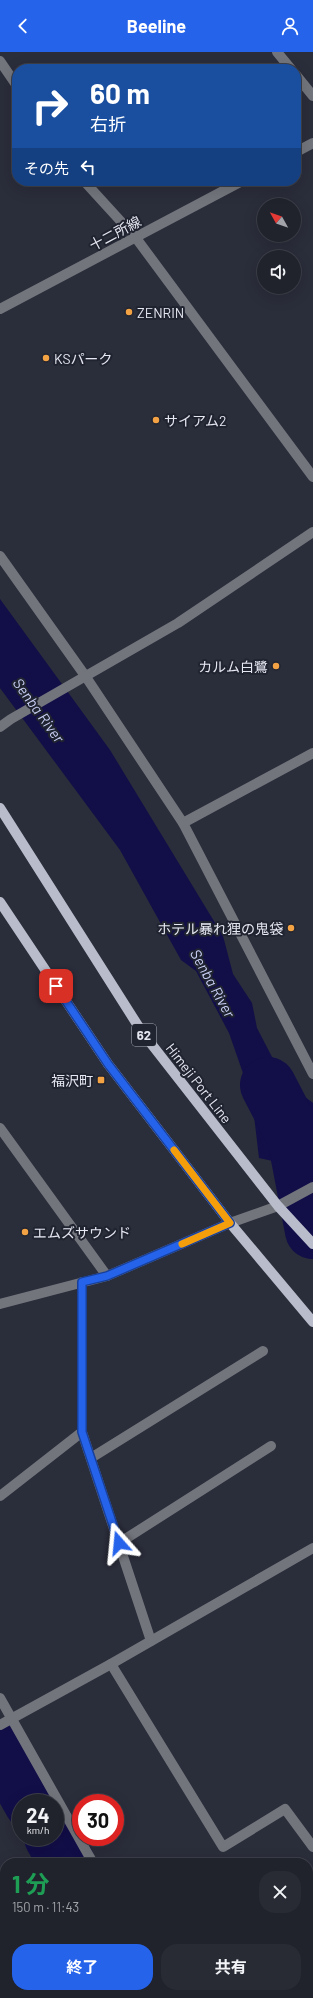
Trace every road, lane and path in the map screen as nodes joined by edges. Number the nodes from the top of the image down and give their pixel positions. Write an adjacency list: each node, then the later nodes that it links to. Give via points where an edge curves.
1 (277, 52): 3 (street)
2 (0, 61): 4 (street)
3 (287, 64)
4 (12, 79)
5 (301, 81): 6 (street)
6 (313, 96)
7 (313, 143): 8 (street)
8 (301, 149)
9 (89, 186): 11 (street)
10 (233, 186): 11 (street, 十二所線)
11 (136, 238): 12 (street, 十二所線); 13 (street)
12 (0, 309)
13 (313, 477)
14 (313, 532): 16 (street, via 178,623)
15 (0, 556): 16 (street)
16 (86, 677): 17 (street); 20 (street)
17 (0, 727)
18 (313, 753): 20 (street)
19 (0, 808): 25 (main road, Himeji Port Line / 62, via 142,1032)
20 (183, 823): 22 (street)
21 (2, 908): 26 (main road, via 108,1064)
22 (313, 1074)
23 (0, 1128): 28 (street)
24 (313, 1187): 25 (street)
25 (278, 1206): 26 (street); 27 (main road, Himeji Port Line / 62)
26 (230, 1223): 28 (street); 31 (main road)
27 (313, 1244)
28 (107, 1276): 29 (street)
29 (82, 1282): 30 (street); 33 (street)
30 (0, 1304)
31 (313, 1322)
32 (263, 1351): 35 (street)
33 (82, 1432): 35 (street); 36 (street)
34 (271, 1446): 37 (street)
35 (91, 1458): 37 (street)
36 (0, 1496)
37 (119, 1543): 39 (street)
38 (313, 1548): 39 (street)
39 (151, 1641): 40 (street)
40 (111, 1664): 42 (street); 44 (street, via 223,1847 286,1809)
41 (0, 1698): 42 (street)
42 (13, 1718): 43 (street); 45 (street)
43 (0, 1725)
44 (313, 1847)
45 (90, 1858)

